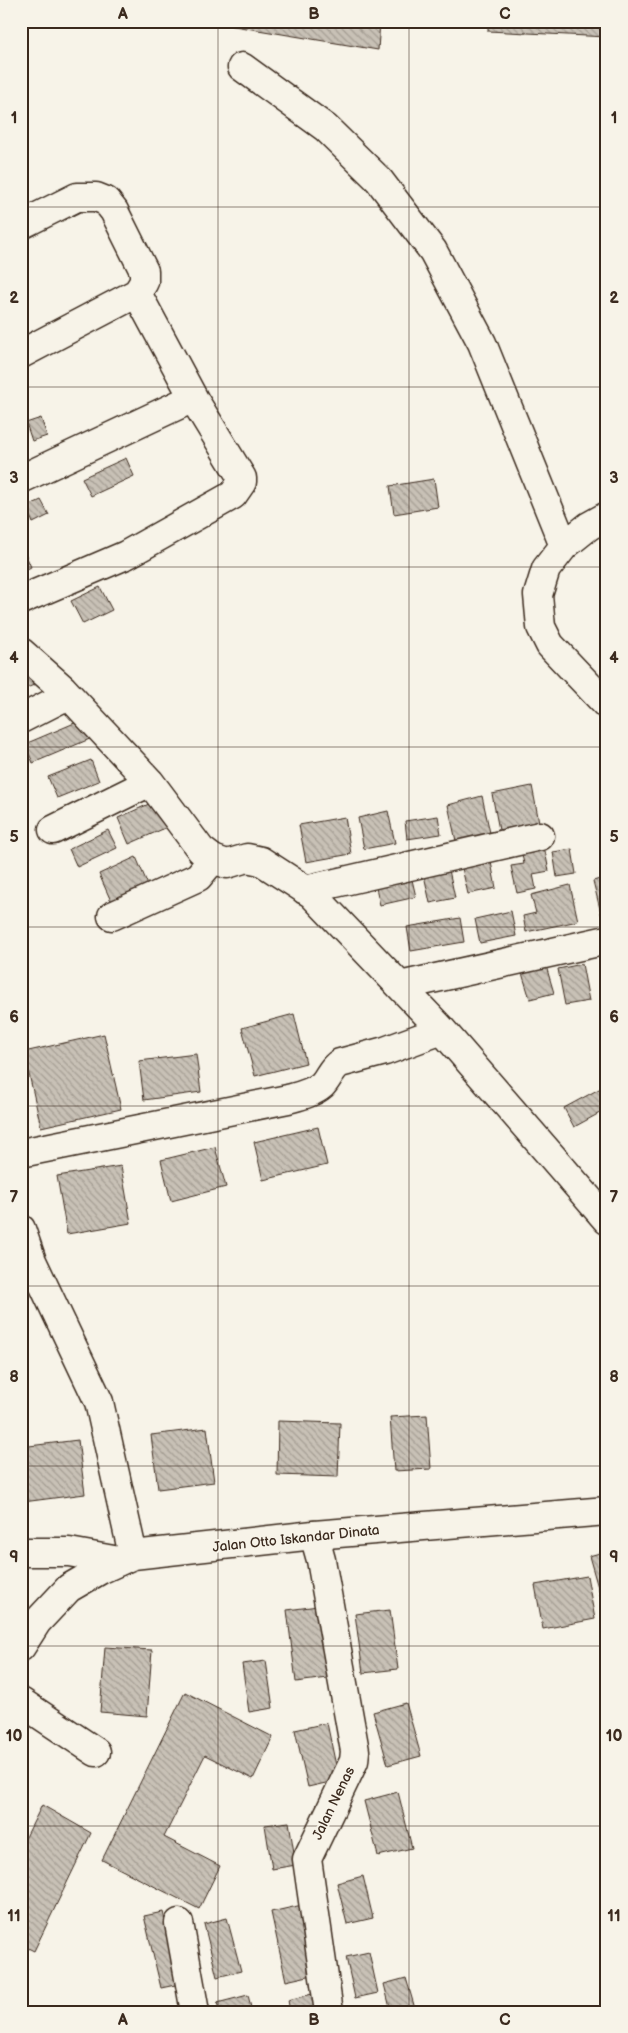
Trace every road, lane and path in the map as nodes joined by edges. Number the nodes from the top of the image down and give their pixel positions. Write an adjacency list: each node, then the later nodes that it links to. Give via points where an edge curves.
1 (242, 67): 8 (street, via 326,128 378,180 433,251 482,342)
2 (21, 225): 3 (street, via 77,196 106,201 144,271 144,282)
3 (137, 293): 4 (street); 5 (street)
4 (21, 354)
5 (195, 401): 6 (street, via 186,401); 9 (street, via 242,478 233,495 126,555)
6 (21, 479)
7 (607, 516): 8 (street)
8 (564, 546): 12 (street, via 546,569 538,595 541,627 550,645)
9 (21, 600)
10 (21, 652): 11 (street)
11 (68, 695): 13 (street); 14 (street)
12 (607, 705)
13 (21, 719)
14 (150, 782): 15 (street); 17 (street, via 202,850)
15 (53, 830)
16 (540, 836): 18 (street)
17 (213, 859): 18 (street, via 227,864 254,858); 19 (street, via 198,877)
18 (305, 890): 21 (street)
19 (112, 916)
20 (607, 940): 21 (street)
21 (400, 986): 22 (street)
22 (442, 1030): 23 (street, via 340,1063 322,1084 308,1093); 24 (street)
23 (21, 1153)
24 (607, 1220)
25 (21, 1229): 29 (street, via 32,1261 98,1402)
26 (607, 1512): 27 (street, Jalan Otto Iskandar Dinata)
27 (314, 1534): 29 (street, Jalan Otto Iskandar Dinata); 35 (street, Jalan Nenas, via 354,1751 354,1761 307,1859)
28 (21, 1552): 29 (street, via 69,1552)
29 (126, 1558): 30 (street, Jalan Otto Iskandar Dinata, via 69,1588 37,1622)
30 (21, 1647)
31 (21, 1702): 32 (street)
32 (96, 1752)
33 (179, 1923): 34 (street)
34 (194, 2012)
35 (329, 2012)

